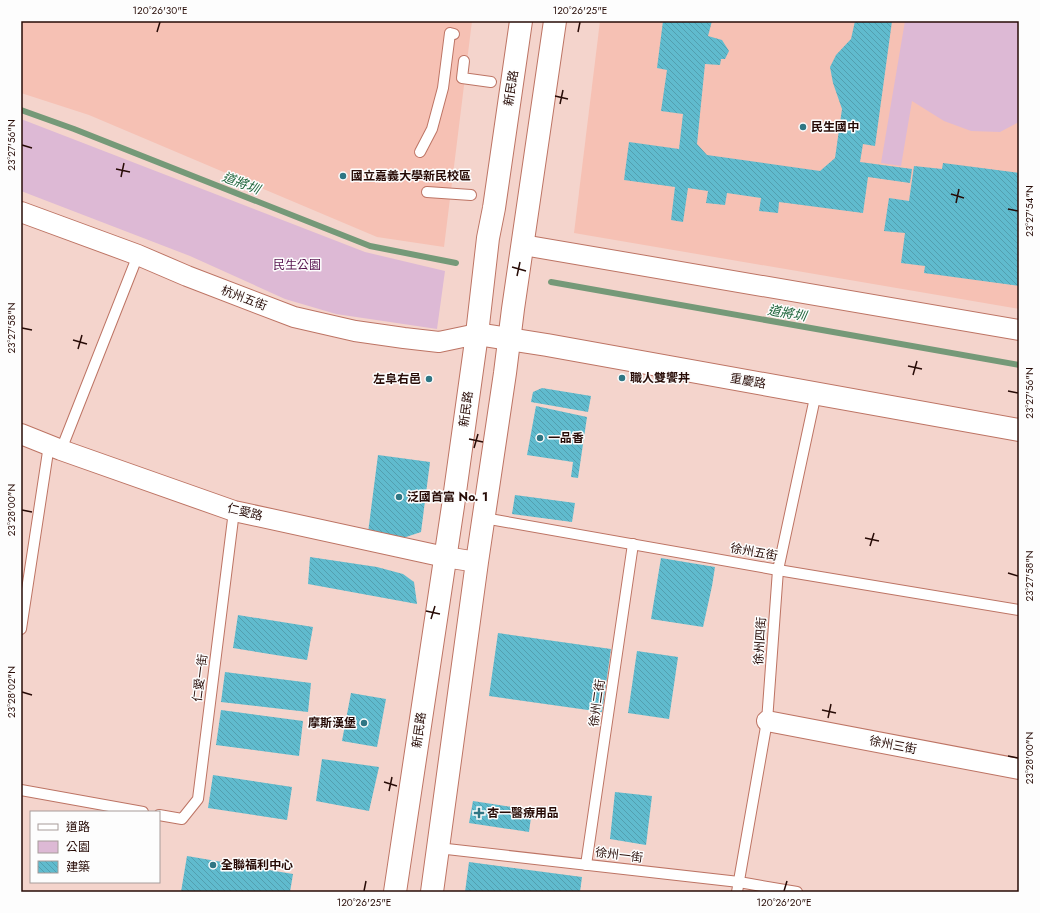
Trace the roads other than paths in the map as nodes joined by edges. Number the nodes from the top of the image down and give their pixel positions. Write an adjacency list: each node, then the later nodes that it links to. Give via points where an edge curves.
1 (521, 21): 13 (street, 新民路)
2 (548, 22): 10 (street)
3 (454, 34): 6 (lane, via 450,33 442,88 432,129)
4 (464, 61): 5 (lane, via 462,78)
5 (491, 82)
6 (420, 152)
7 (427, 192): 8 (lane)
8 (471, 195)
9 (21, 214): 11 (street, 杭州五街)
10 (523, 245): 12 (street); 14 (street)
11 (138, 255): 13 (street, 杭州五街, via 302,319 355,331 439,342); 18 (lane)
12 (1019, 330)
13 (476, 334): 14 (street, 重慶路); 22 (street, 新民路)
14 (510, 339): 15 (street, 重慶路); 20 (street)
15 (816, 394): 16 (street, 重慶路); 24 (lane, 徐州四街)
16 (1019, 430)
17 (21, 434): 18 (street, 仁愛路)
18 (55, 447): 19 (street, 仁愛路); 26 (lane)
19 (234, 511): 22 (street, 仁愛路); 31 (lane, 仁愛一街, via 198,799 182,819)
20 (484, 518): 21 (lane, 徐州五街); 23 (street)
21 (633, 544): 24 (lane, 徐州五街); 33 (lane, 徐州二街)
22 (445, 557): 23 (street, 仁愛路); 35 (street, 新民路)
23 (477, 562): 32 (street)
24 (778, 570): 25 (lane, 徐州五街); 27 (lane, 徐州四街)
25 (1019, 610)
26 (21, 629)
27 (767, 721): 28 (street, 徐州三街); 34 (lane, 徐州四街)
28 (1019, 769)
29 (21, 790): 30 (lane)
30 (137, 811)
31 (160, 815)
32 (438, 848): 33 (lane, 徐州一街); 36 (street)
33 (586, 865): 34 (lane, 徐州一街)
34 (738, 887): 37 (lane, 徐州一街)
35 (395, 892)
36 (432, 892)
37 (797, 892)

